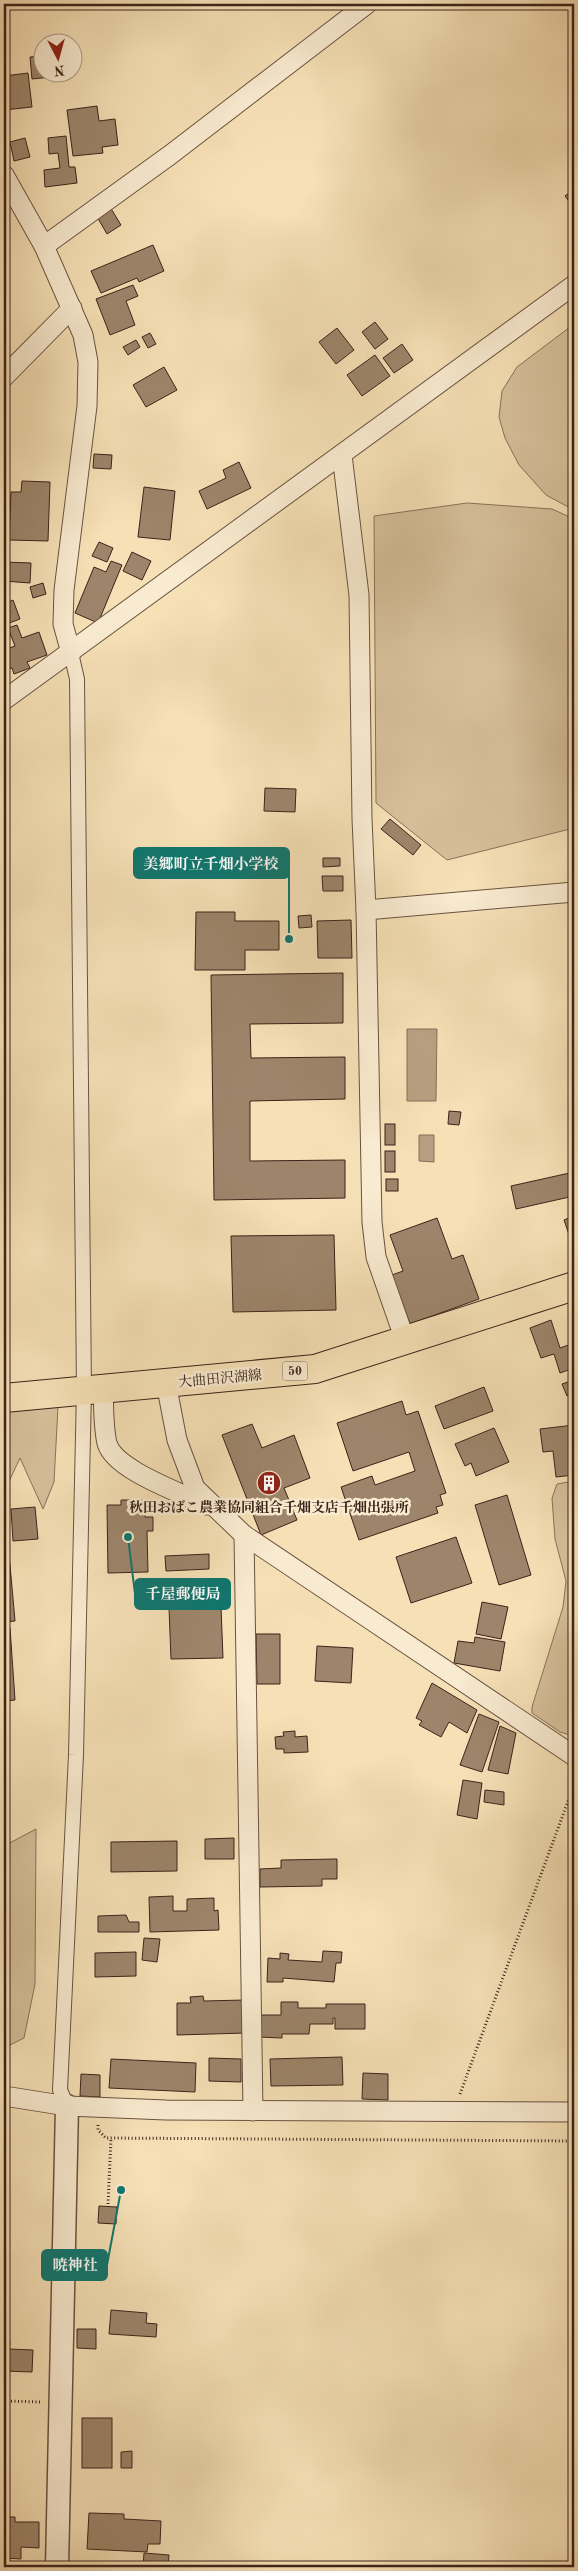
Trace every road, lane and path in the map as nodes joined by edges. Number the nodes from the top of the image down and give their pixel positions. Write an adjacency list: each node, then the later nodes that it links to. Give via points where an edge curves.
1 (367, 4): 3 (street)
2 (4, 175): 3 (street)
3 (44, 246): 5 (street)
4 (574, 285): 7 (street)
5 (72, 308): 6 (street); 8 (street, via 83,335 88,362 87,406 64,590 63,624)
6 (4, 377)
7 (342, 455): 8 (street); 11 (street, via 360,595)
8 (71, 654): 9 (street); 15 (street, via 77,679)
9 (4, 700)
10 (574, 892): 11 (street)
11 (366, 910): 13 (street, via 372,1222 376,1257)
12 (574, 1286): 13 (main road, 大曲田沢湖線 / 50)
13 (404, 1340): 14 (main road, 大曲田沢湖線 / 50, via 314,1369)
14 (166, 1383): 15 (main road, 大曲田沢湖線 / 50); 17 (street, via 177,1440 195,1488)
15 (93, 1389): 16 (main road, 大曲田沢湖線 / 50); 17 (street, via 107,1444 117,1460 148,1478); 22 (street, via 60,2090)
16 (4, 1398)
17 (219, 1510): 18 (street)
18 (244, 1535): 19 (street); 24 (street)
19 (574, 1756)
20 (574, 1785): 25 (path)
21 (4, 2096): 22 (street)
22 (67, 2106): 23 (street); 31 (street)
23 (98, 2107): 24 (street); 27 (path, via 98,2130 106,2138)
24 (253, 2111): 25 (street)
25 (454, 2112): 26 (street)
26 (574, 2112)
27 (112, 2138): 28 (path); 29 (path)
28 (574, 2141)
29 (108, 2204)
30 (4, 2401): 31 (path)
31 (62, 2403): 32 (street)
32 (57, 2567)

